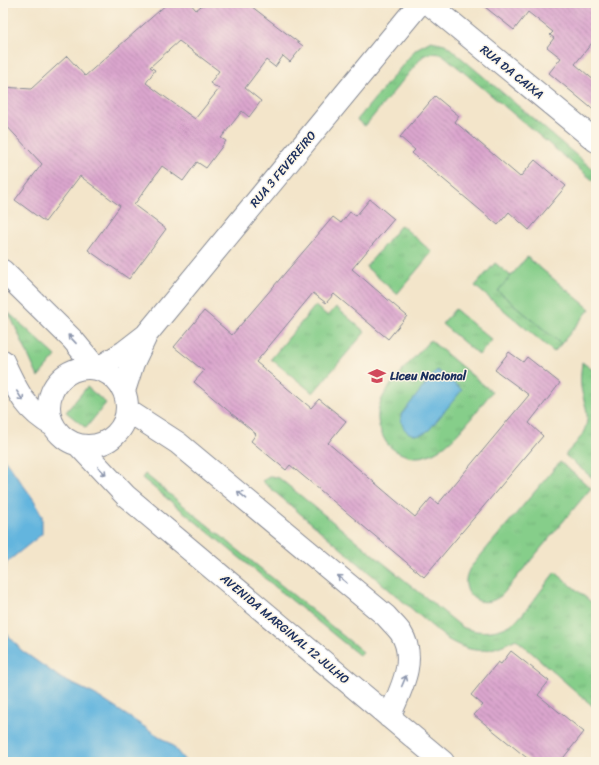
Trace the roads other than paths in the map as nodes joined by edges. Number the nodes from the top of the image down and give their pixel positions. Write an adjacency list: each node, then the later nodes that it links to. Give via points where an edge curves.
1 (420, 3): 5 (street, RUA 3 FEVEREIRO)
2 (428, 3): 3 (street, RUA DA CAIXA)
3 (596, 141)
4 (3, 271): 7 (street, one-way to 4, via 73,340)
5 (146, 335): 7 (street); 8 (street, via 133,363)
6 (3, 361): 9 (street, one-way to 9, via 25,404)
7 (97, 369): 8 (street, via 113,378); 9 (street, via 73,372 63,378 55,388 50,411)
8 (126, 401): 10 (street, via 125,421 110,440 100,445); 11 (street, one-way to 8, via 407,674 408,654 402,634 386,616)
9 (54, 426): 10 (street, via 60,435)
10 (78, 445): 11 (street, AVENIDA MARGINAL 12 JULHO, one-way to 11, via 126,496)
11 (389, 717): 12 (street, AVENIDA MARGINAL 12 JULHO)
12 (443, 762)

